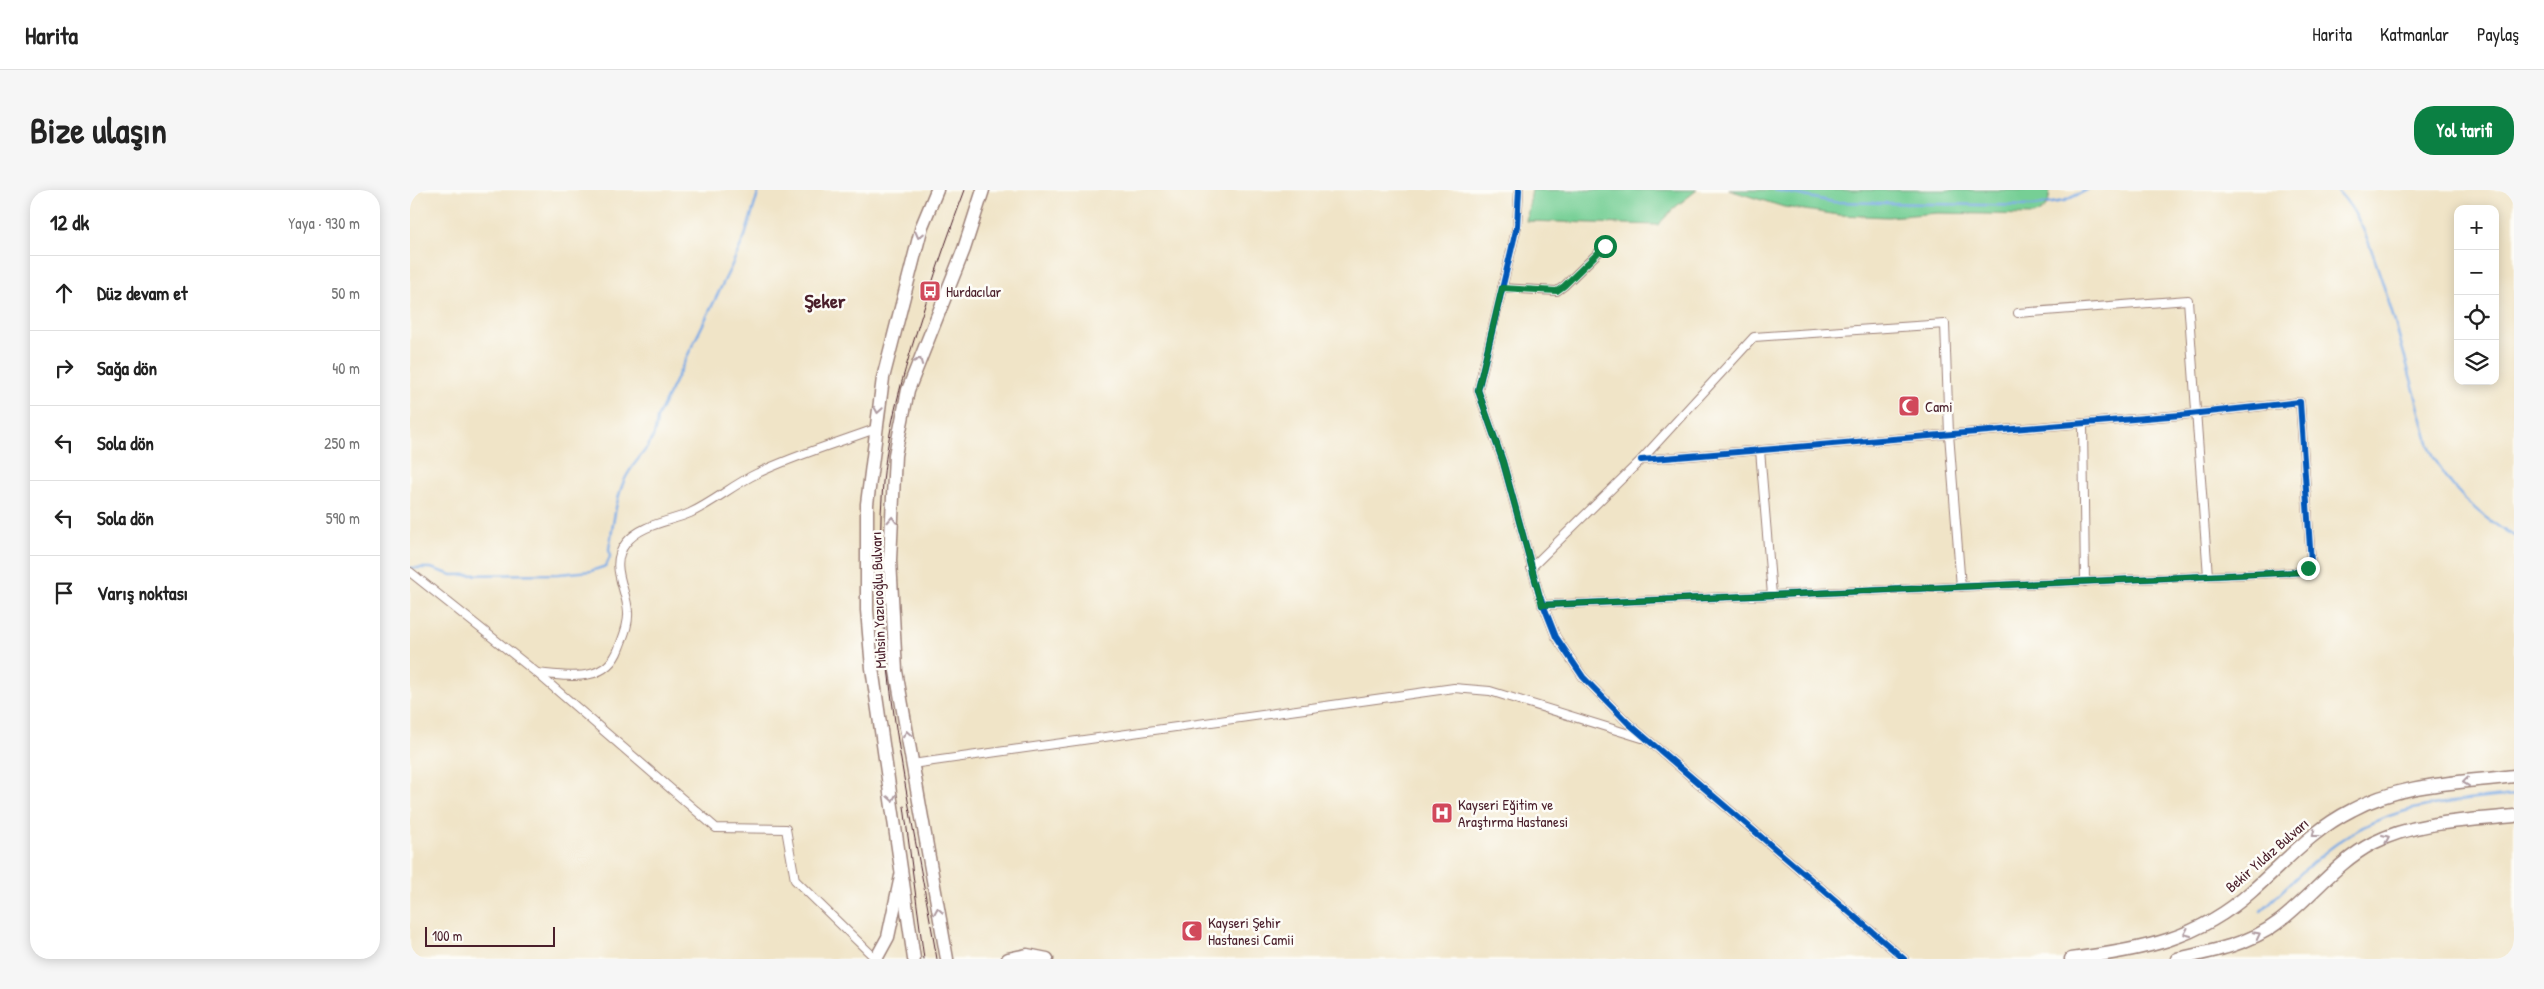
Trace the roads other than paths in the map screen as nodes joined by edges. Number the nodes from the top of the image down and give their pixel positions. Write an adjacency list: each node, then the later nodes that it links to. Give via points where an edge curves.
1 (937, 190): 9 (main road, Muhsin Yazıcıoğlu Bulvarı, one-way to 9, via 919,235 883,378)
2 (983, 190): 22 (main road, Muhsin Yazıcıoğlu Bulvarı, one-way to 2, via 896,671 890,560 895,456 908,390 964,249)
3 (1519, 190): 5 (street, via 1517,226)
4 (1605, 246): 5 (street, via 1557,291)
5 (1502, 288): 13 (street, via 1478,390 1503,462)
6 (2018, 312): 7 (street, via 2188,300)
7 (2197, 413): 8 (street); 15 (street); 15 (street, via 2300,402 2311,558 2308,568 2301,572)
8 (2084, 423): 10 (street); 16 (street)
9 (875, 429): 20 (street, via 770,467 701,508 635,534 626,543 620,557 619,576 628,618 614,660 593,675); 25 (main road, Muhsin Yazıcıoğlu Bulvarı, one-way to 25, via 867,504 867,610 872,668)
10 (1949, 434): 11 (street); 12 (street, via 1945,324 1754,337); 17 (street)
11 (1760, 450): 12 (street); 18 (street)
12 (1641, 460): 13 (street)
13 (1531, 568): 19 (street)
14 (410, 572): 20 (street)
15 (2208, 576): 16 (street)
16 (2085, 582): 17 (street)
17 (1961, 587): 18 (street)
18 (1772, 595): 19 (street)
19 (1542, 605): 21 (street, via 1573,664 1610,706)
20 (537, 674): 27 (street, via 716,828 786,829 795,880)
21 (1646, 739): 22 (street, via 1490,691 1454,688); 32 (street)
22 (912, 764): 26 (main road, Muhsin Yazıcıoğlu Bulvarı, one-way to 22)
23 (2514, 776): 33 (main road, Bekir Yıldız Bulvarı, one-way to 33, via 2416,787 2367,802 2309,838 2240,901 2197,929 2147,948)
24 (2514, 816): 34 (main road, one-way to 24, via 2254,938 2276,924 2348,858 2386,838 2424,826)
25 (903, 867): 27 (main road, via 888,937); 28 (main road, Muhsin Yazıcıoğlu Bulvarı)
26 (946, 955): 29 (main road)
27 (876, 959)
28 (914, 959)
29 (958, 959)
30 (1008, 959): 31 (main road, via 1034,956)
31 (1047, 959)
32 (1904, 959)
33 (2071, 959)
34 (2180, 959)

